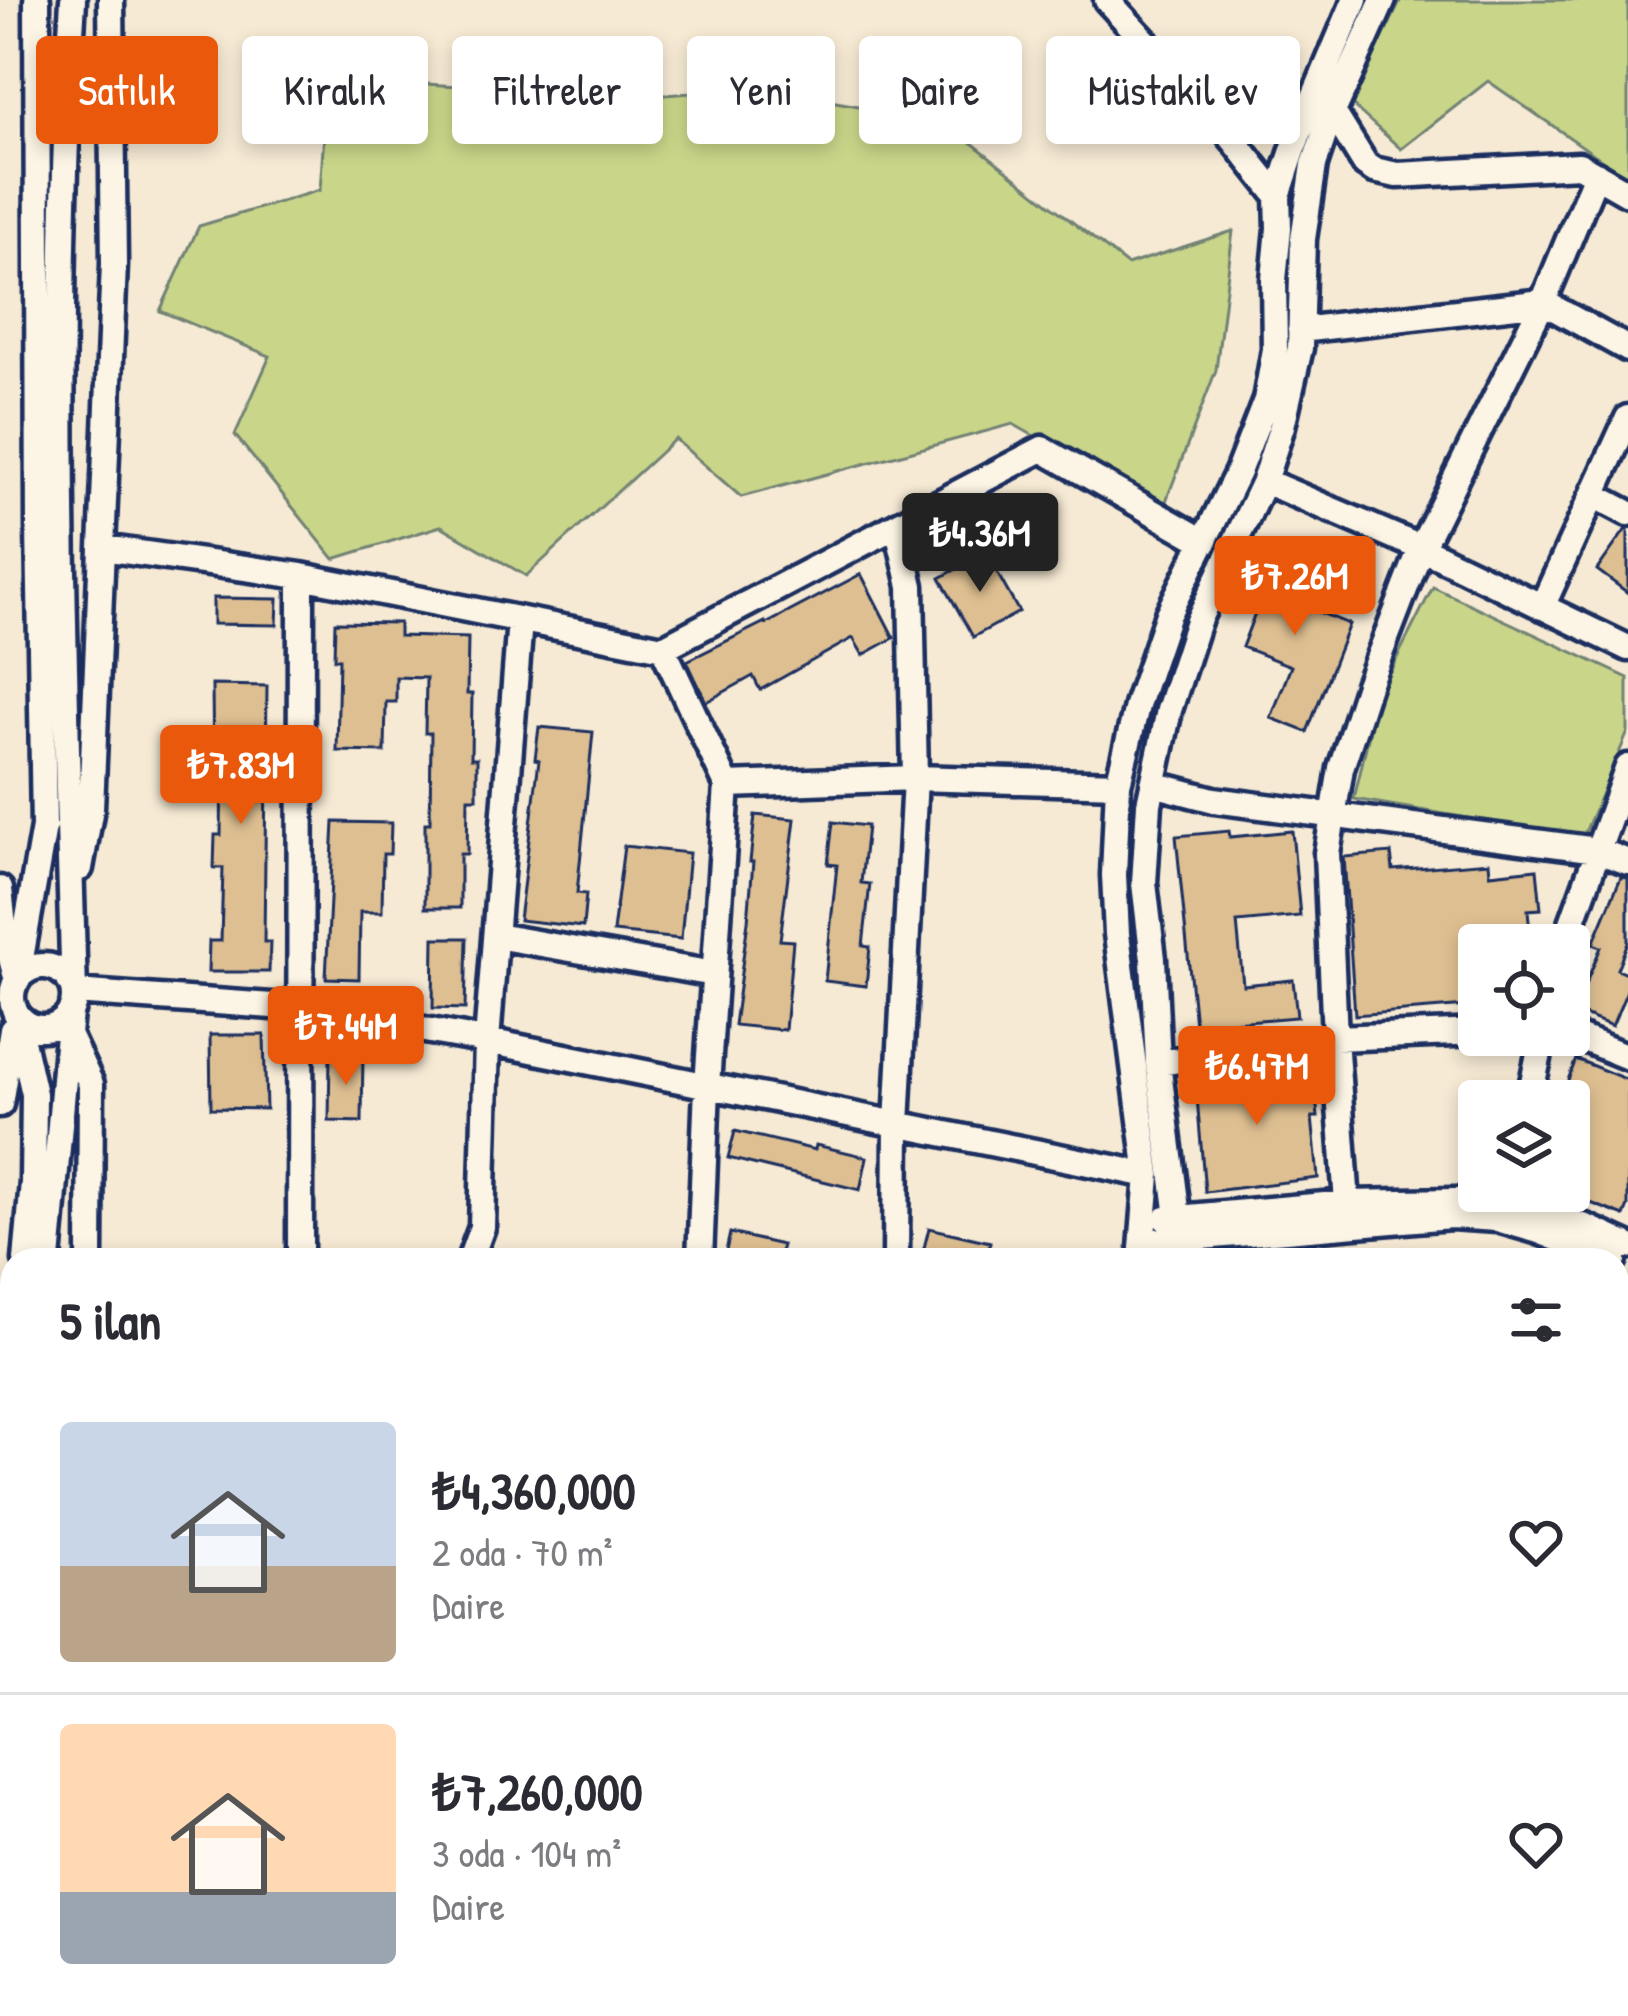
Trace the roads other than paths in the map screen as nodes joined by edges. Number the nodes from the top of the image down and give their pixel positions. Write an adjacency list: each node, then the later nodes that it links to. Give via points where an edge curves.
1 (37, 0): 40 (street, via 44,827)
2 (73, 0): 36 (street, via 61,383)
3 (111, 0): 20 (street, via 114,264)
4 (1107, 0): 10 (street)
5 (1355, 0): 10 (street)
6 (1383, 0): 7 (street)
7 (1333, 112): 8 (street, via 1365,164 1397,176 1562,164); 12 (street, via 1314,165)
8 (1596, 174): 9 (street); 11 (street)
9 (1628, 194)
10 (1278, 196): 19 (street, via 1276,349 1266,400)
11 (1543, 302): 12 (street); 13 (street); 21 (street)
12 (1300, 330): 15 (street)
13 (1628, 349)
14 (1628, 418): 16 (street)
15 (1264, 481): 21 (street); 30 (street, via 1198,621)
16 (1594, 495): 17 (street); 23 (street)
17 (1628, 513)
18 (898, 525): 19 (street, via 1042,449); 25 (street); 28 (street, via 911,586)
19 (1205, 542): 29 (street, via 1168,614)
20 (103, 548): 22 (street); 36 (street, via 91,808)
21 (1421, 548): 23 (street); 32 (street, via 1361,706)
22 (301, 575): 24 (street); 41 (street)
23 (1542, 607): 26 (street)
24 (520, 620): 25 (street); 38 (street)
25 (663, 648): 31 (street)
26 (1628, 648)
27 (1628, 767): 33 (street)
28 (915, 778): 29 (street); 31 (street); 51 (street)
29 (1118, 784): 52 (street, via 1118,934)
30 (1153, 784): 32 (street); 48 (street, via 1144,883)
31 (727, 785): 39 (street)
32 (1333, 815): 33 (street); 44 (street)
33 (1598, 850): 34 (street); 37 (street)
34 (1628, 862)
35 (0, 889): 40 (street)
36 (71, 911): 42 (street)
37 (1572, 924)
38 (496, 936): 39 (street); 45 (street)
39 (714, 974): 49 (street)
40 (11, 998): 42 (street, via 38,1028); 42 (street, via 44,966 64,974); 50 (street); 59 (street, via 34,1094)
41 (300, 1007): 42 (street); 45 (street); 62 (street)
42 (71, 1014): 60 (street); 61 (street, via 91,1084)
43 (1458, 1033): 44 (street)
44 (1335, 1038): 48 (street); 54 (street)
45 (488, 1041): 49 (street); 63 (street, via 482,1227)
46 (1590, 1042): 47 (street)
47 (1628, 1057)
48 (1158, 1063): 56 (street)
49 (707, 1086): 51 (street); 64 (street)
50 (0, 1104)
51 (897, 1124): 52 (street); 65 (street)
52 (1148, 1175): 57 (street)
53 (1458, 1197): 54 (street)
54 (1347, 1202): 56 (street)
55 (1550, 1212): 58 (street)
56 (1178, 1239): 57 (street); 66 (street, via 1451,1216 1497,1219)
57 (1143, 1241)
58 (1628, 1246)
59 (27, 1248)
60 (49, 1248)
61 (90, 1248)
62 (300, 1248)
63 (474, 1248)
64 (700, 1248)
65 (896, 1248)
66 (1582, 1248)

